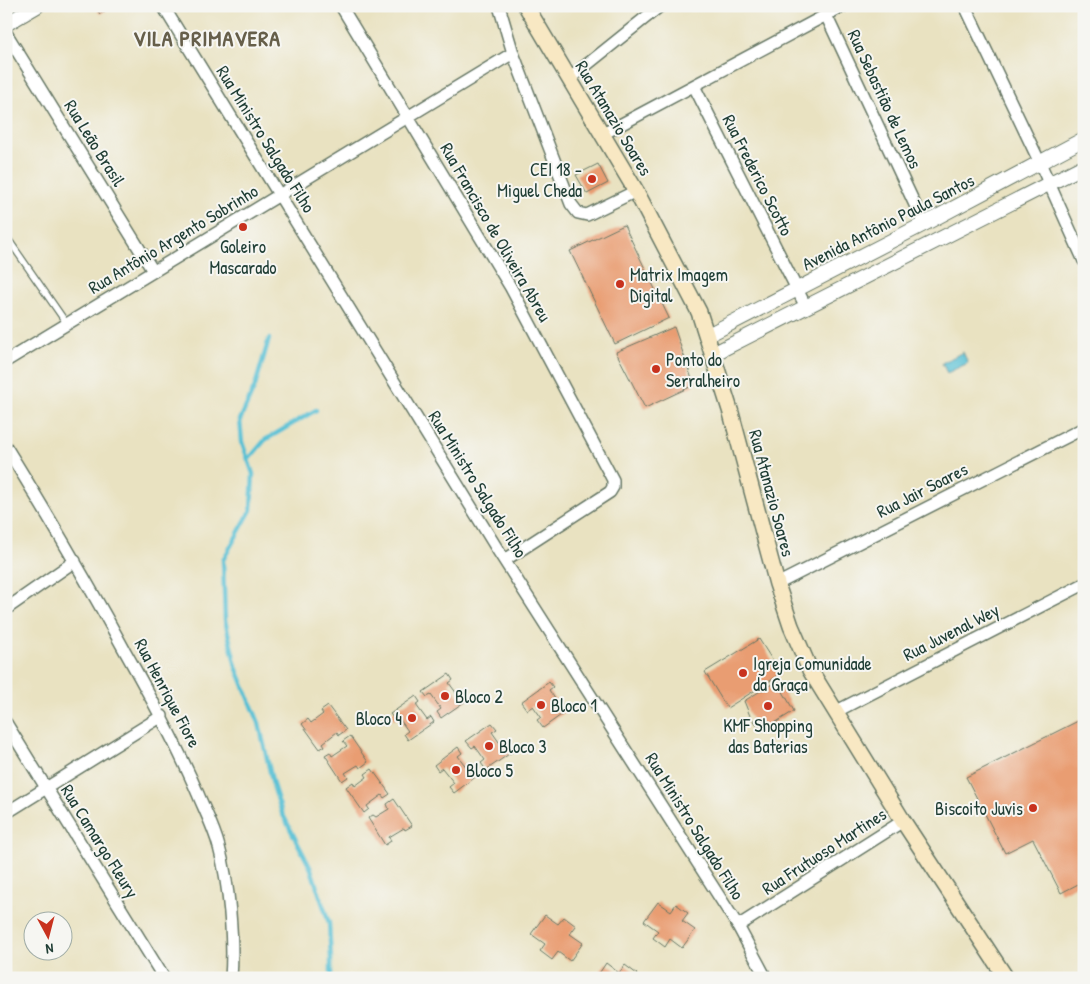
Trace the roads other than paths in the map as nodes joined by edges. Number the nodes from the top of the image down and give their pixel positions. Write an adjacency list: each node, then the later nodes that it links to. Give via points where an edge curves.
1 (37, 6): 10 (street)
2 (164, 6): 22 (street, Rua Ministro Salgado Filho)
3 (341, 6): 15 (street, Rua Francisco de Oliveira Abreu)
4 (498, 6): 12 (street)
5 (526, 6): 13 (main road, Rua Atanazio Soares)
6 (660, 6): 13 (street)
7 (843, 6): 9 (street)
8 (965, 6): 18 (street)
9 (826, 16): 14 (street); 23 (street, Rua Sebastião de Lemos)
10 (6, 24)
11 (6, 34): 26 (street, Rua Leão Brasil)
12 (513, 53): 15 (street, Rua Antônio Argento Sobrinho); 21 (street, via 571,204 578,213 587,215)
13 (569, 79): 16 (main road, Rua Atanazio Soares)
14 (694, 86): 16 (street); 27 (street, Rua Frederico Scotto)
15 (408, 116): 22 (street, Rua Antônio Argento Sobrinho); 35 (street, Rua Francisco de Oliveira Abreu, via 511,288 613,480 614,487 610,492)
16 (602, 134): 21 (main road, Rua Atanazio Soares)
17 (1084, 139): 18 (street, Avenida Antônio Paula Santos)
18 (1040, 163): 20 (street); 23 (street, Avenida Antônio Paula Santos)
19 (1084, 166): 20 (street)
20 (1050, 185): 25 (street); 28 (street)
21 (636, 191): 30 (main road, Rua Atanazio Soares, via 692,296)
22 (279, 195): 26 (street, Rua Antônio Argento Sobrinho); 35 (street, Rua Ministro Salgado Filho)
23 (924, 224): 27 (street, Avenida Antônio Paula Santos)
24 (6, 236): 29 (lane)
25 (1084, 261)
26 (153, 272): 29 (street, Rua Antônio Argento Sobrinho)
27 (797, 290): 28 (street, Rua Frederico Scotto); 30 (street, Avenida Antônio Paula Santos)
28 (806, 307): 31 (street)
29 (67, 324): 32 (street, Rua Antônio Argento Sobrinho)
30 (708, 335): 31 (main road, Rua Atanazio Soares)
31 (713, 354): 37 (main road, Rua Atanazio Soares)
32 (6, 361)
33 (1084, 428): 37 (street, Rua Jair Soares)
34 (6, 447): 36 (street, Rua Henrique Fiore)
35 (505, 560): 46 (street, Rua Ministro Salgado Filho)
36 (75, 561): 39 (street); 41 (street, Rua Henrique Fiore)
37 (777, 584): 40 (main road, Rua Atanazio Soares, via 810,670)
38 (1084, 584): 40 (street, Rua Juvenal Wey)
39 (6, 609)
40 (835, 712): 45 (main road, Rua Atanazio Soares)
41 (162, 716): 43 (street); 48 (street, Rua Henrique Fiore, via 185,762 219,847 229,917)
42 (6, 723): 43 (street, Rua Camargo Fleury)
43 (47, 789): 44 (street); 47 (street, Rua Camargo Fleury)
44 (6, 813)
45 (903, 821): 46 (street, Rua Frutuoso Martines); 50 (main road, Rua Atanazio Soares)
46 (738, 926): 49 (street, Rua Ministro Salgado Filho)
47 (164, 978)
48 (231, 978)
49 (766, 978)
50 (1006, 978)

